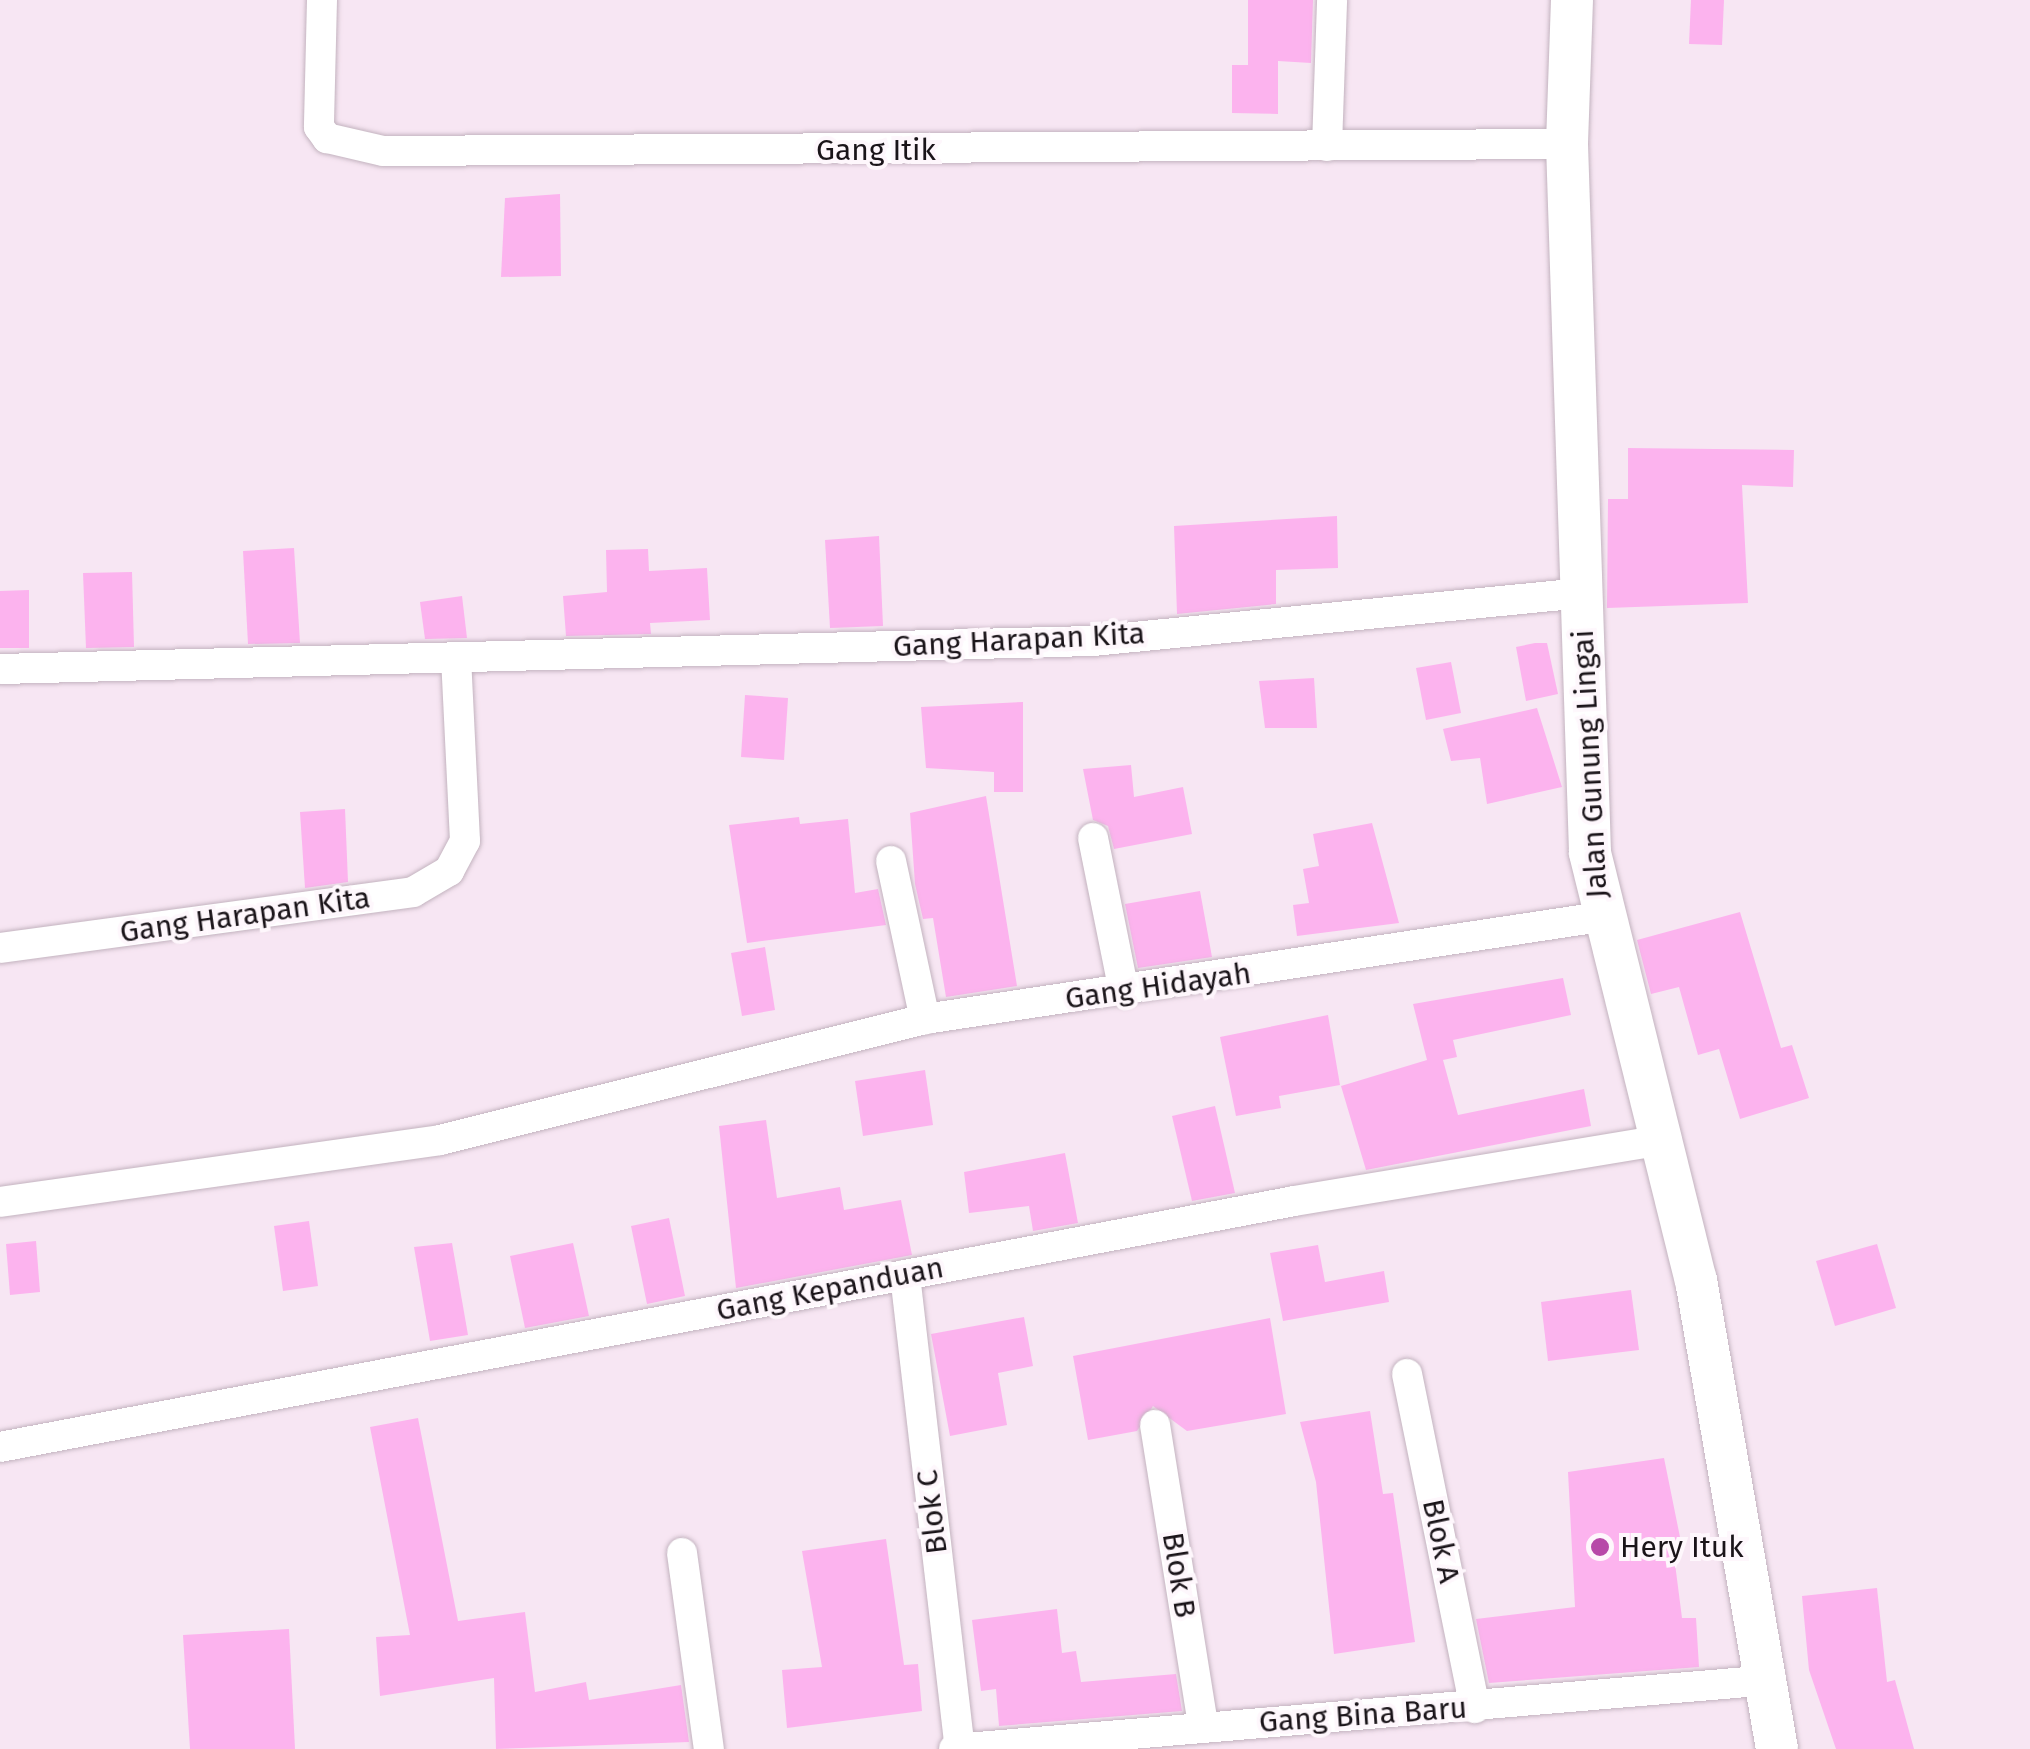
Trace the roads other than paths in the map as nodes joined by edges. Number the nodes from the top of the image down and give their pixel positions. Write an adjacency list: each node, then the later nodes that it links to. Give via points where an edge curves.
1 (322, 0): 5 (street, Gang Itik, via 319,127 327,138 383,151)
2 (1332, 0): 5 (street)
3 (1572, 0): 4 (street, Jalan Gunung Lingai)
4 (1567, 144): 5 (street, Gang Itik); 6 (street, Jalan Gunung Lingai)
5 (1327, 146)
6 (1581, 593): 7 (street, Gang Harapan Kita, via 1092,640); 11 (street, Jalan Gunung Lingai)
7 (456, 659): 8 (street, Gang Harapan Kita); 12 (street, Gang Harapan Kita, via 465,841 448,871 413,892)
8 (0, 669)
9 (1093, 838): 13 (street)
10 (891, 861): 14 (street)
11 (1600, 918): 13 (street, Gang Hidayah); 15 (street, Jalan Gunung Lingai)
12 (0, 948)
13 (1124, 992): 14 (street, Gang Hidayah)
14 (924, 1019): 16 (street, Gang Hidayah, via 440,1140)
15 (1662, 1140): 17 (street, Gang Kepanduan); 22 (street, Jalan Gunung Lingai)
16 (0, 1202)
17 (905, 1276): 20 (street, Gang Kepanduan); 26 (street, Blok C)
18 (1407, 1374): 23 (street, Blok A)
19 (1155, 1425): 24 (street, Blok B)
20 (0, 1447)
21 (682, 1553): 25 (street)
22 (1771, 1680): 23 (street, Gang Bina Baru); 27 (street, Jalan Gunung Lingai)
23 (1475, 1708): 24 (street, Gang Bina Baru)
24 (1202, 1726): 26 (street, Gang Bina Baru)
25 (709, 1749)
26 (957, 1749)
27 (1777, 1749)

